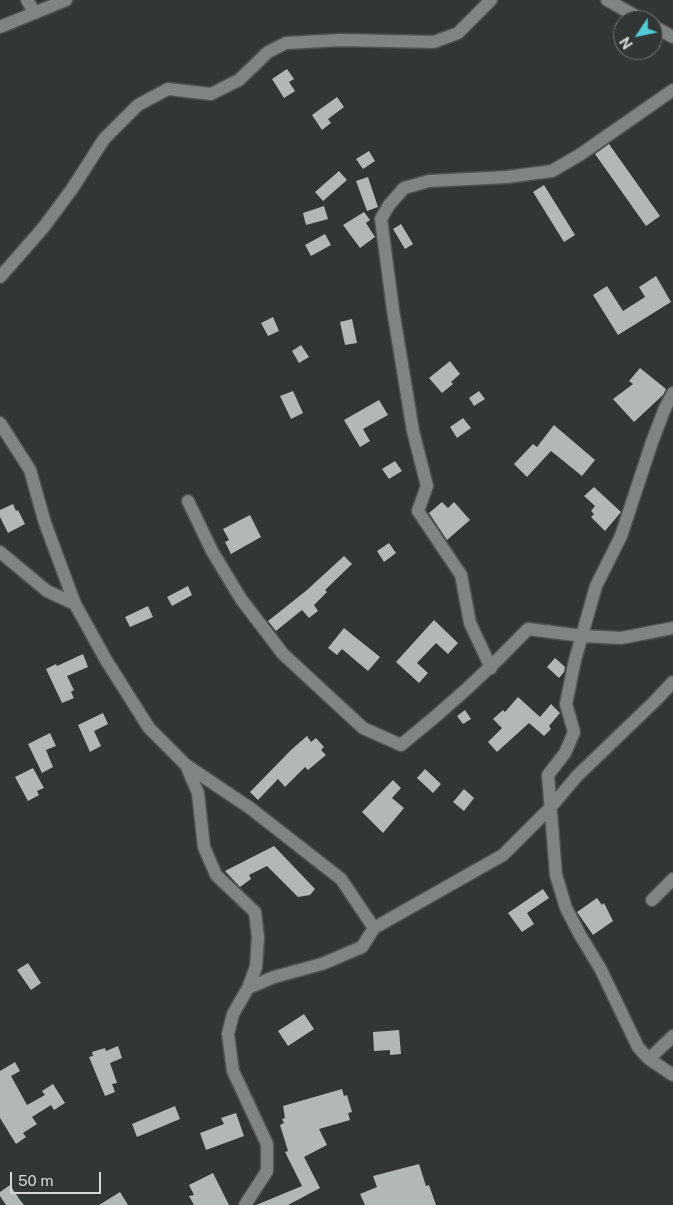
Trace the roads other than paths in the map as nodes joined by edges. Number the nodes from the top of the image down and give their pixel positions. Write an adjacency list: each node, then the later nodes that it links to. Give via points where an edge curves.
1 (27, 0): 6 (street)
2 (66, 0): 6 (street)
3 (491, 0): 9 (street, via 458,33 434,42 341,40 286,43 268,52 239,80 211,94 168,89 138,104 104,139 43,228)
4 (606, 0): 5 (street)
5 (624, 10)
6 (35, 13): 7 (street)
7 (0, 27)
8 (673, 90): 17 (street, via 552,171 429,181 404,188 388,205 381,219 411,422 427,486 418,511 461,575 470,623)
9 (0, 277)
10 (673, 393): 16 (street, via 652,442 621,536 596,586)
11 (0, 423): 14 (street, via 30,470 45,523)
12 (188, 502): 17 (street, via 241,599 283,654 363,728 401,746)
13 (0, 552): 14 (street, via 47,592)
14 (75, 604): 19 (street, via 149,728)
15 (673, 628): 16 (street, via 621,638)
16 (583, 636): 17 (street, via 528,628); 20 (street, via 566,704 574,732 548,775)
17 (491, 668)
18 (673, 682): 20 (street, via 577,776)
19 (186, 766): 23 (street, via 250,808 341,879); 24 (street, via 198,793 204,847 216,875 255,912 258,937 256,967)
20 (550, 808): 23 (street, via 503,855); 26 (street, via 556,875 566,908 600,968 638,1047)
21 (673, 879): 22 (street)
22 (652, 900)
23 (374, 928): 24 (street, via 362,946 322,964)
24 (248, 988): 28 (street, via 233,1014 228,1034 232,1071 268,1144 267,1171)
25 (673, 1036): 26 (street)
26 (649, 1059): 27 (street)
27 (673, 1075)
28 (245, 1205)

